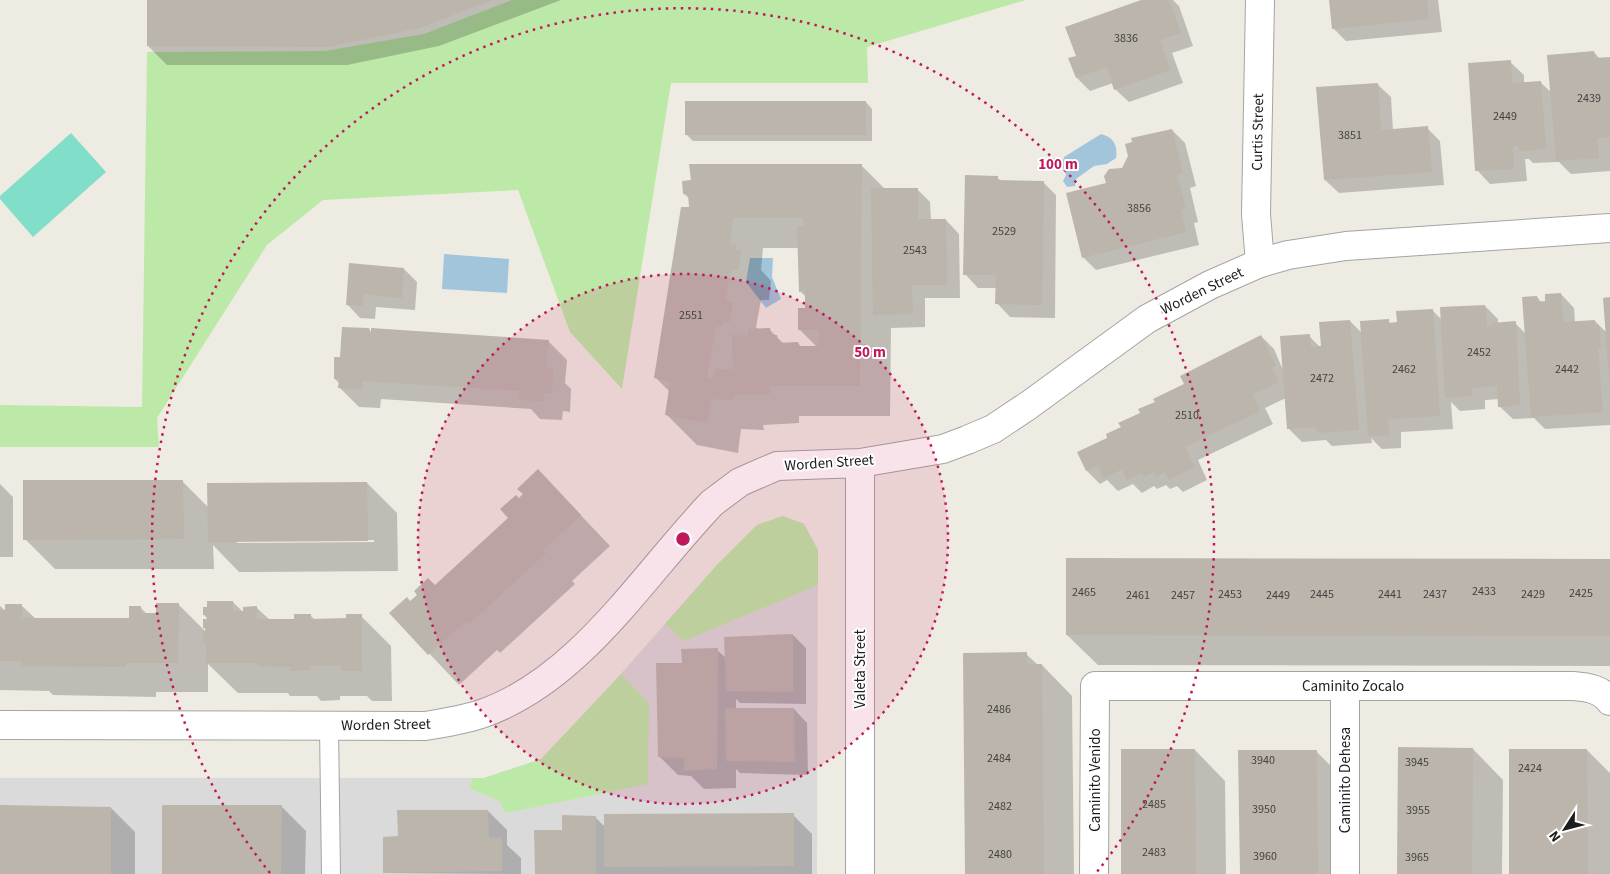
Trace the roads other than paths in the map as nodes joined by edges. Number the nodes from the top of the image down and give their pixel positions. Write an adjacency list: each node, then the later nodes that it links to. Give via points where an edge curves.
1 (1260, 0): 3 (street, Curtis Street, via 1256,214)
2 (1610, 228): 3 (street, Worden Street, via 1346,246)
3 (1260, 263): 4 (street, Worden Street, via 1147,319 992,429 944,449)
4 (860, 463): 9 (street, Worden Street, via 777,466 725,492 704,511 581,650 554,673 503,704 460,720 425,726); 11 (street, Valeta Street)
5 (1095, 686): 6 (street, Caminito Zocalo); 12 (street, Caminito Venido)
6 (1345, 686): 7 (street, Caminito Zocalo, via 1578,687 1592,689); 13 (street, Caminito Dehesa)
7 (1609, 699)
8 (0, 725): 9 (street, Worden Street)
9 (329, 726): 10 (lane)
10 (331, 874)
11 (860, 874)
12 (1094, 874)
13 (1345, 874)

